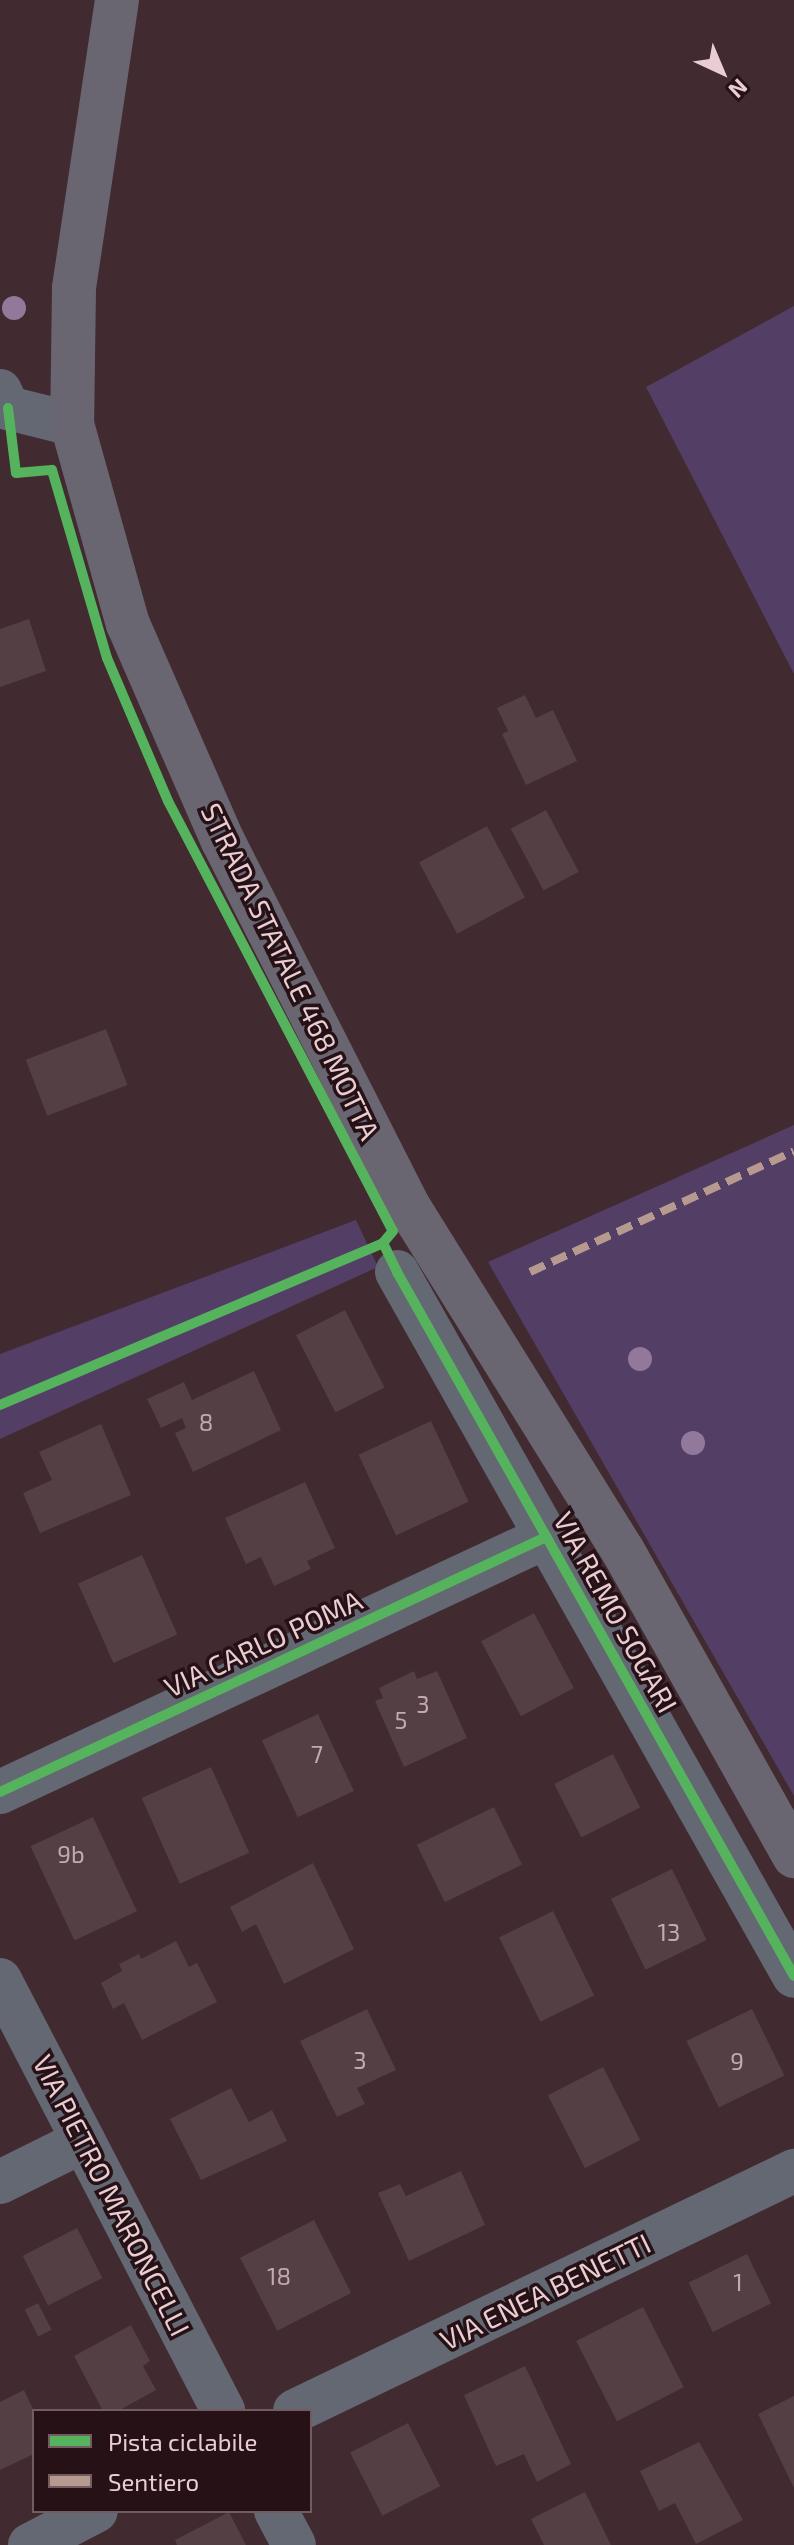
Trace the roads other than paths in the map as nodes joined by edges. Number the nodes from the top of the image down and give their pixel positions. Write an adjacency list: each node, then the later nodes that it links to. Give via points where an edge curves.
1 (117, 0): 3 (main road, STRADA STATALE 468 MOTTA, via 74,288)
2 (0, 391): 3 (street, via 8,408)
3 (72, 424): 7 (main road, STRADA STATALE 468 MOTTA, via 128,624 311,1022 410,1209 623,1551)
4 (397, 1272): 5 (street, VIA REMO SOGARI)
5 (546, 1537): 6 (street, VIA CARLO POMA); 8 (street, VIA REMO SOGARI)
6 (0, 1792)
7 (794, 1856)
8 (794, 1976)
9 (0, 1980): 10 (street, VIA PIETRO MARONCELLI)
10 (83, 2141): 12 (street); 13 (street, VIA PIETRO MARONCELLI)
11 (794, 2171): 14 (street, VIA ENEA BENETTI)
12 (0, 2182)
13 (222, 2409)
14 (299, 2409)
15 (92, 2513): 17 (street)
16 (277, 2513): 18 (street)
17 (30, 2545)
18 (294, 2545)

